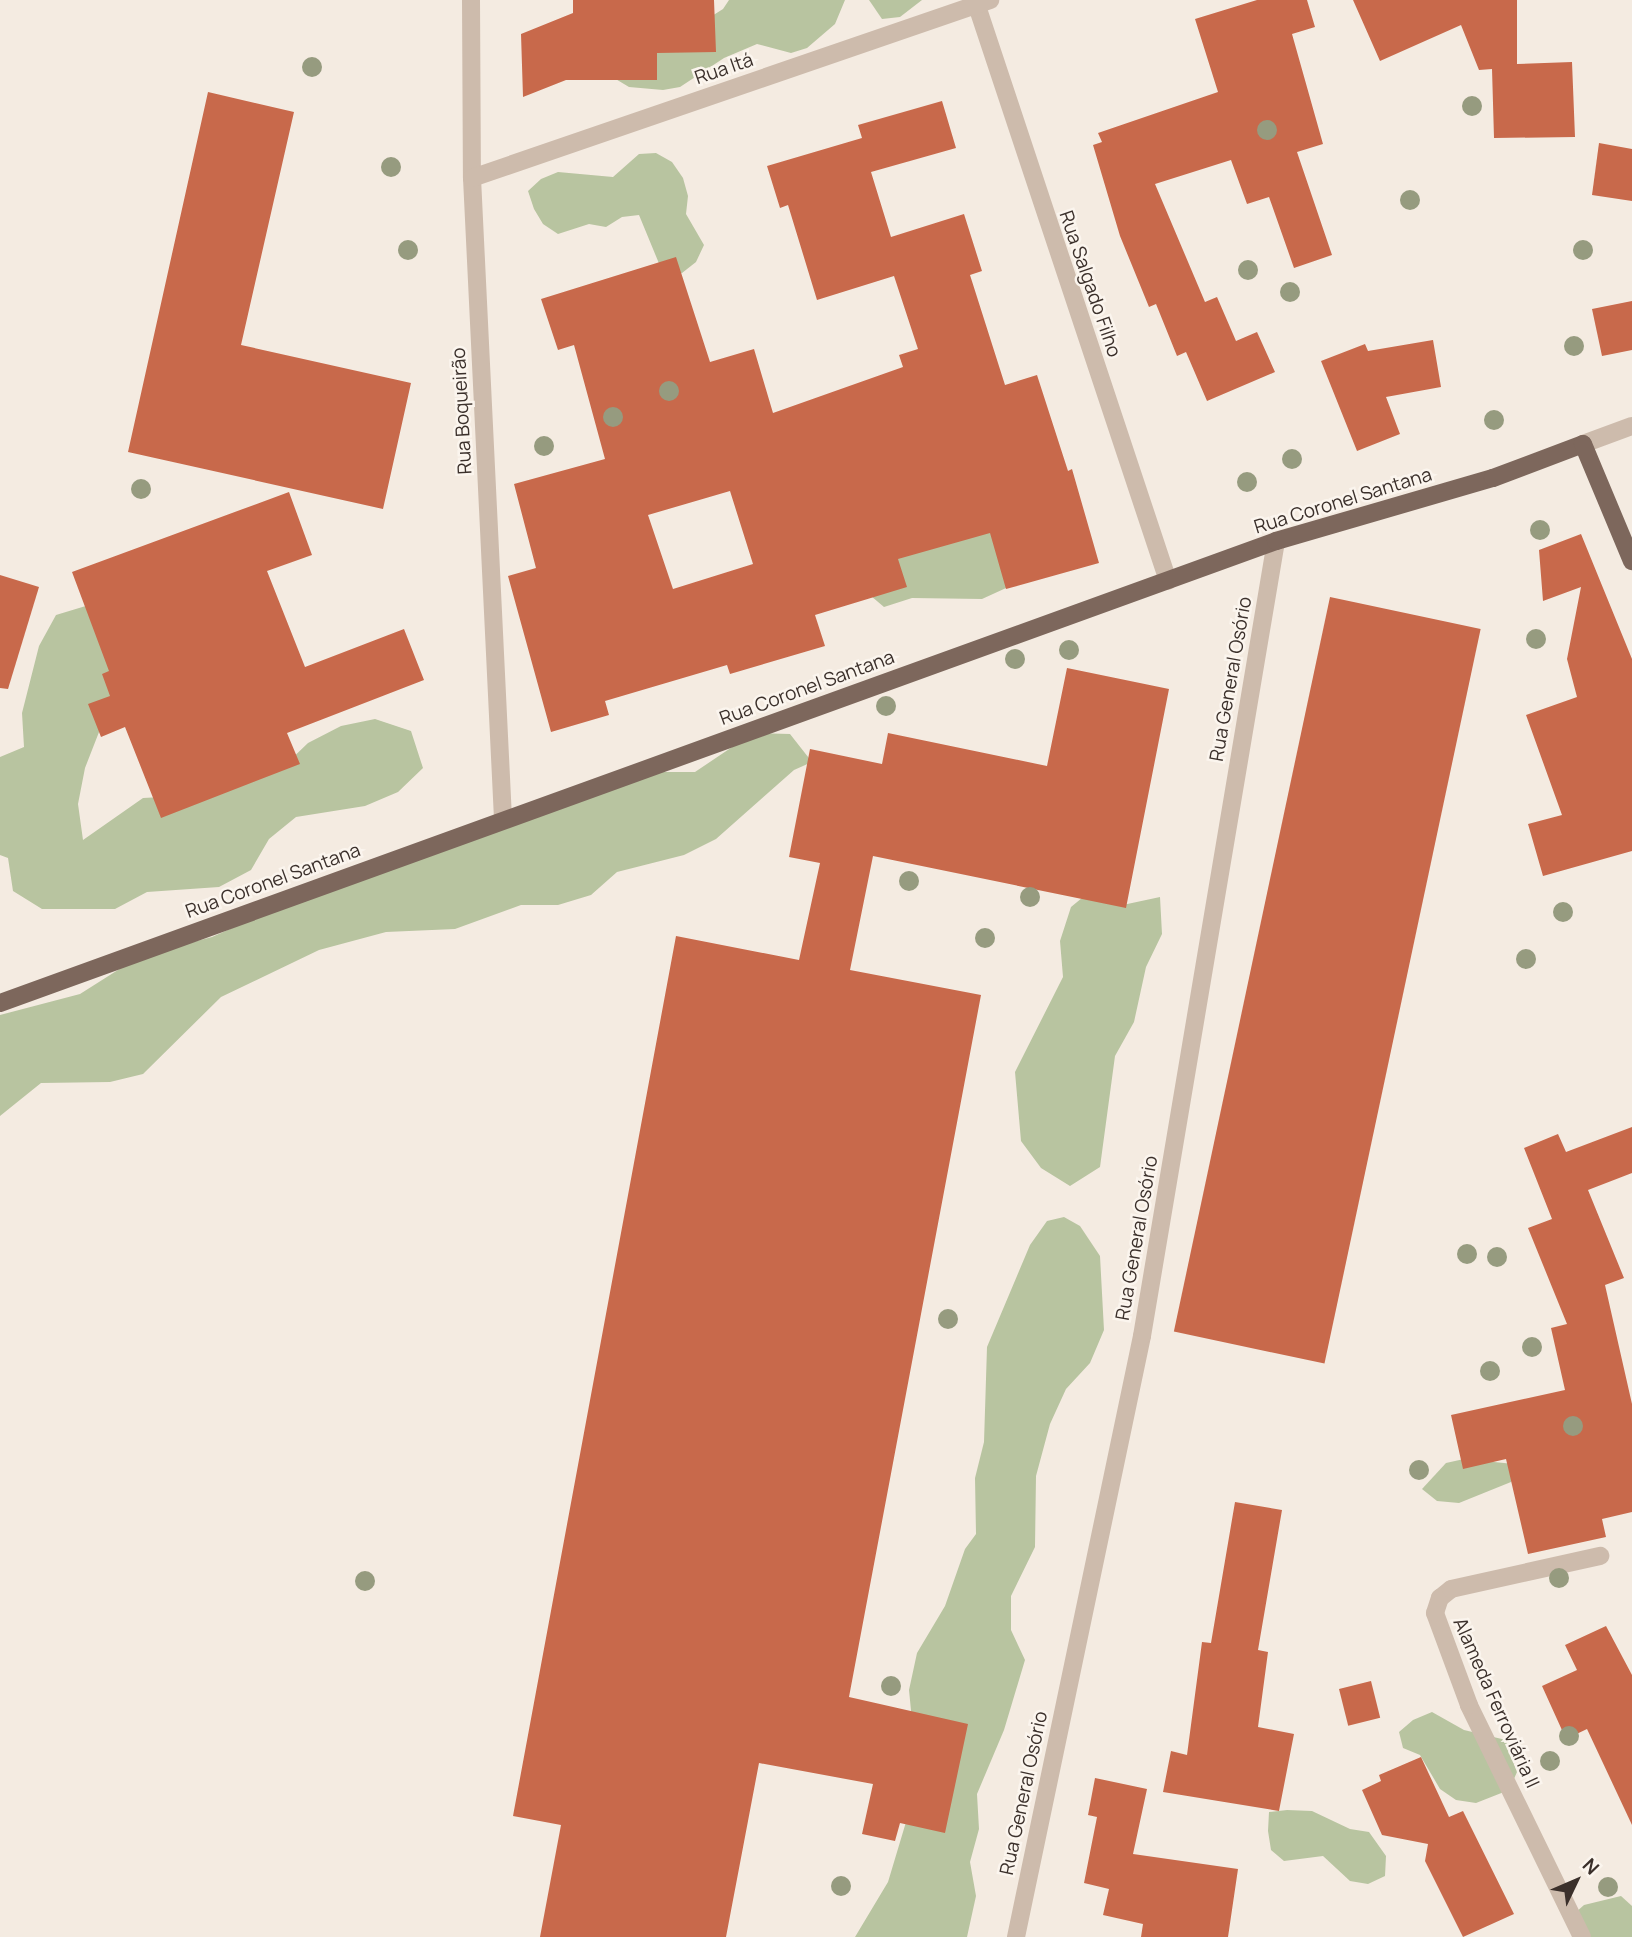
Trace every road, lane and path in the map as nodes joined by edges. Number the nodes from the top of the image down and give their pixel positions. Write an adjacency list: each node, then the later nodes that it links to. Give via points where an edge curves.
1 (471, 0): 3 (street, Rua Boqueirão)
2 (980, 2): 3 (street, Rua Itá); 8 (street, Rua Salgado Filho)
3 (472, 178): 9 (street, Rua Boqueirão)
4 (1632, 426): 5 (street, Rua Coronel Santana)
5 (1583, 444): 6 (main road, Rua Coronel Santana, via 1493,478); 7 (main road)
6 (1276, 541): 8 (main road, Rua Coronel Santana); 12 (street, Rua General Osório, via 1142,1336)
7 (1632, 561)
8 (1168, 581): 9 (main road, Rua Coronel Santana)
9 (503, 819): 10 (main road, Rua Coronel Santana)
10 (0, 1003)
11 (1600, 1556): 13 (street, Alameda Ferroviária II, via 1451,1589 1440,1598 1434,1613 1469,1705)
12 (1016, 1937)
13 (1582, 1937)

